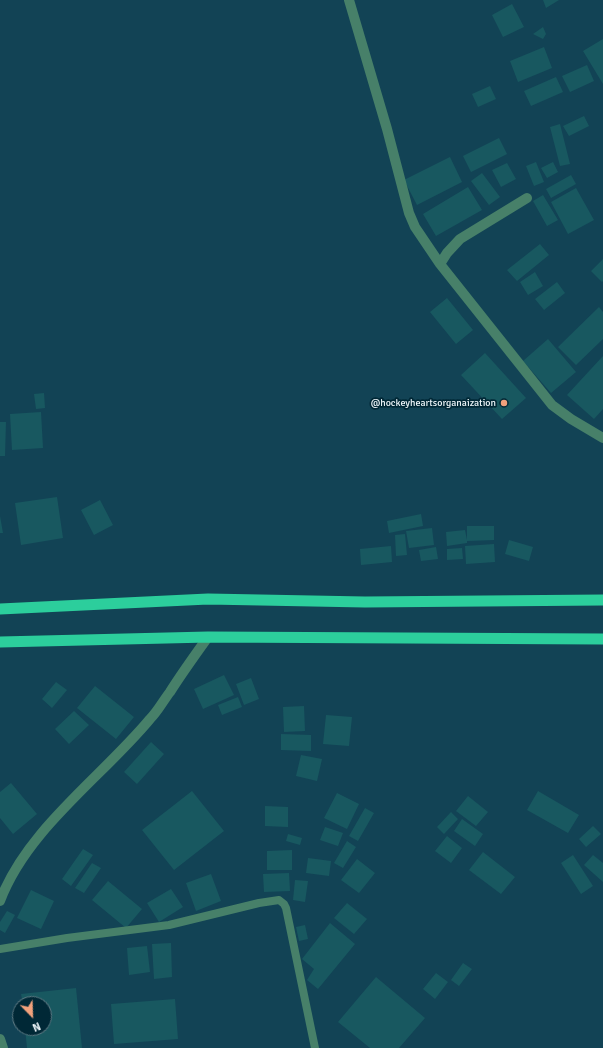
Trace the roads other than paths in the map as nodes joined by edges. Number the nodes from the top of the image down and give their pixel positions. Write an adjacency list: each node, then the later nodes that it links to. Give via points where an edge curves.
1 (349, 0): 3 (street, via 409,213 421,238)
2 (526, 198): 3 (street, via 460,239)
3 (440, 264): 4 (street, via 552,404)
4 (603, 438)
5 (603, 600): 6 (highway, via 365,602 208,599)
6 (0, 609)
7 (208, 637): 8 (highway); 9 (highway); 10 (street, via 151,718 111,763 54,818 24,857)
8 (603, 639)
9 (0, 642)
10 (0, 901)
11 (0, 949): 14 (lane, via 169,925 279,900 286,908)
12 (0, 1039): 13 (street)
13 (3, 1048)
14 (315, 1048)

